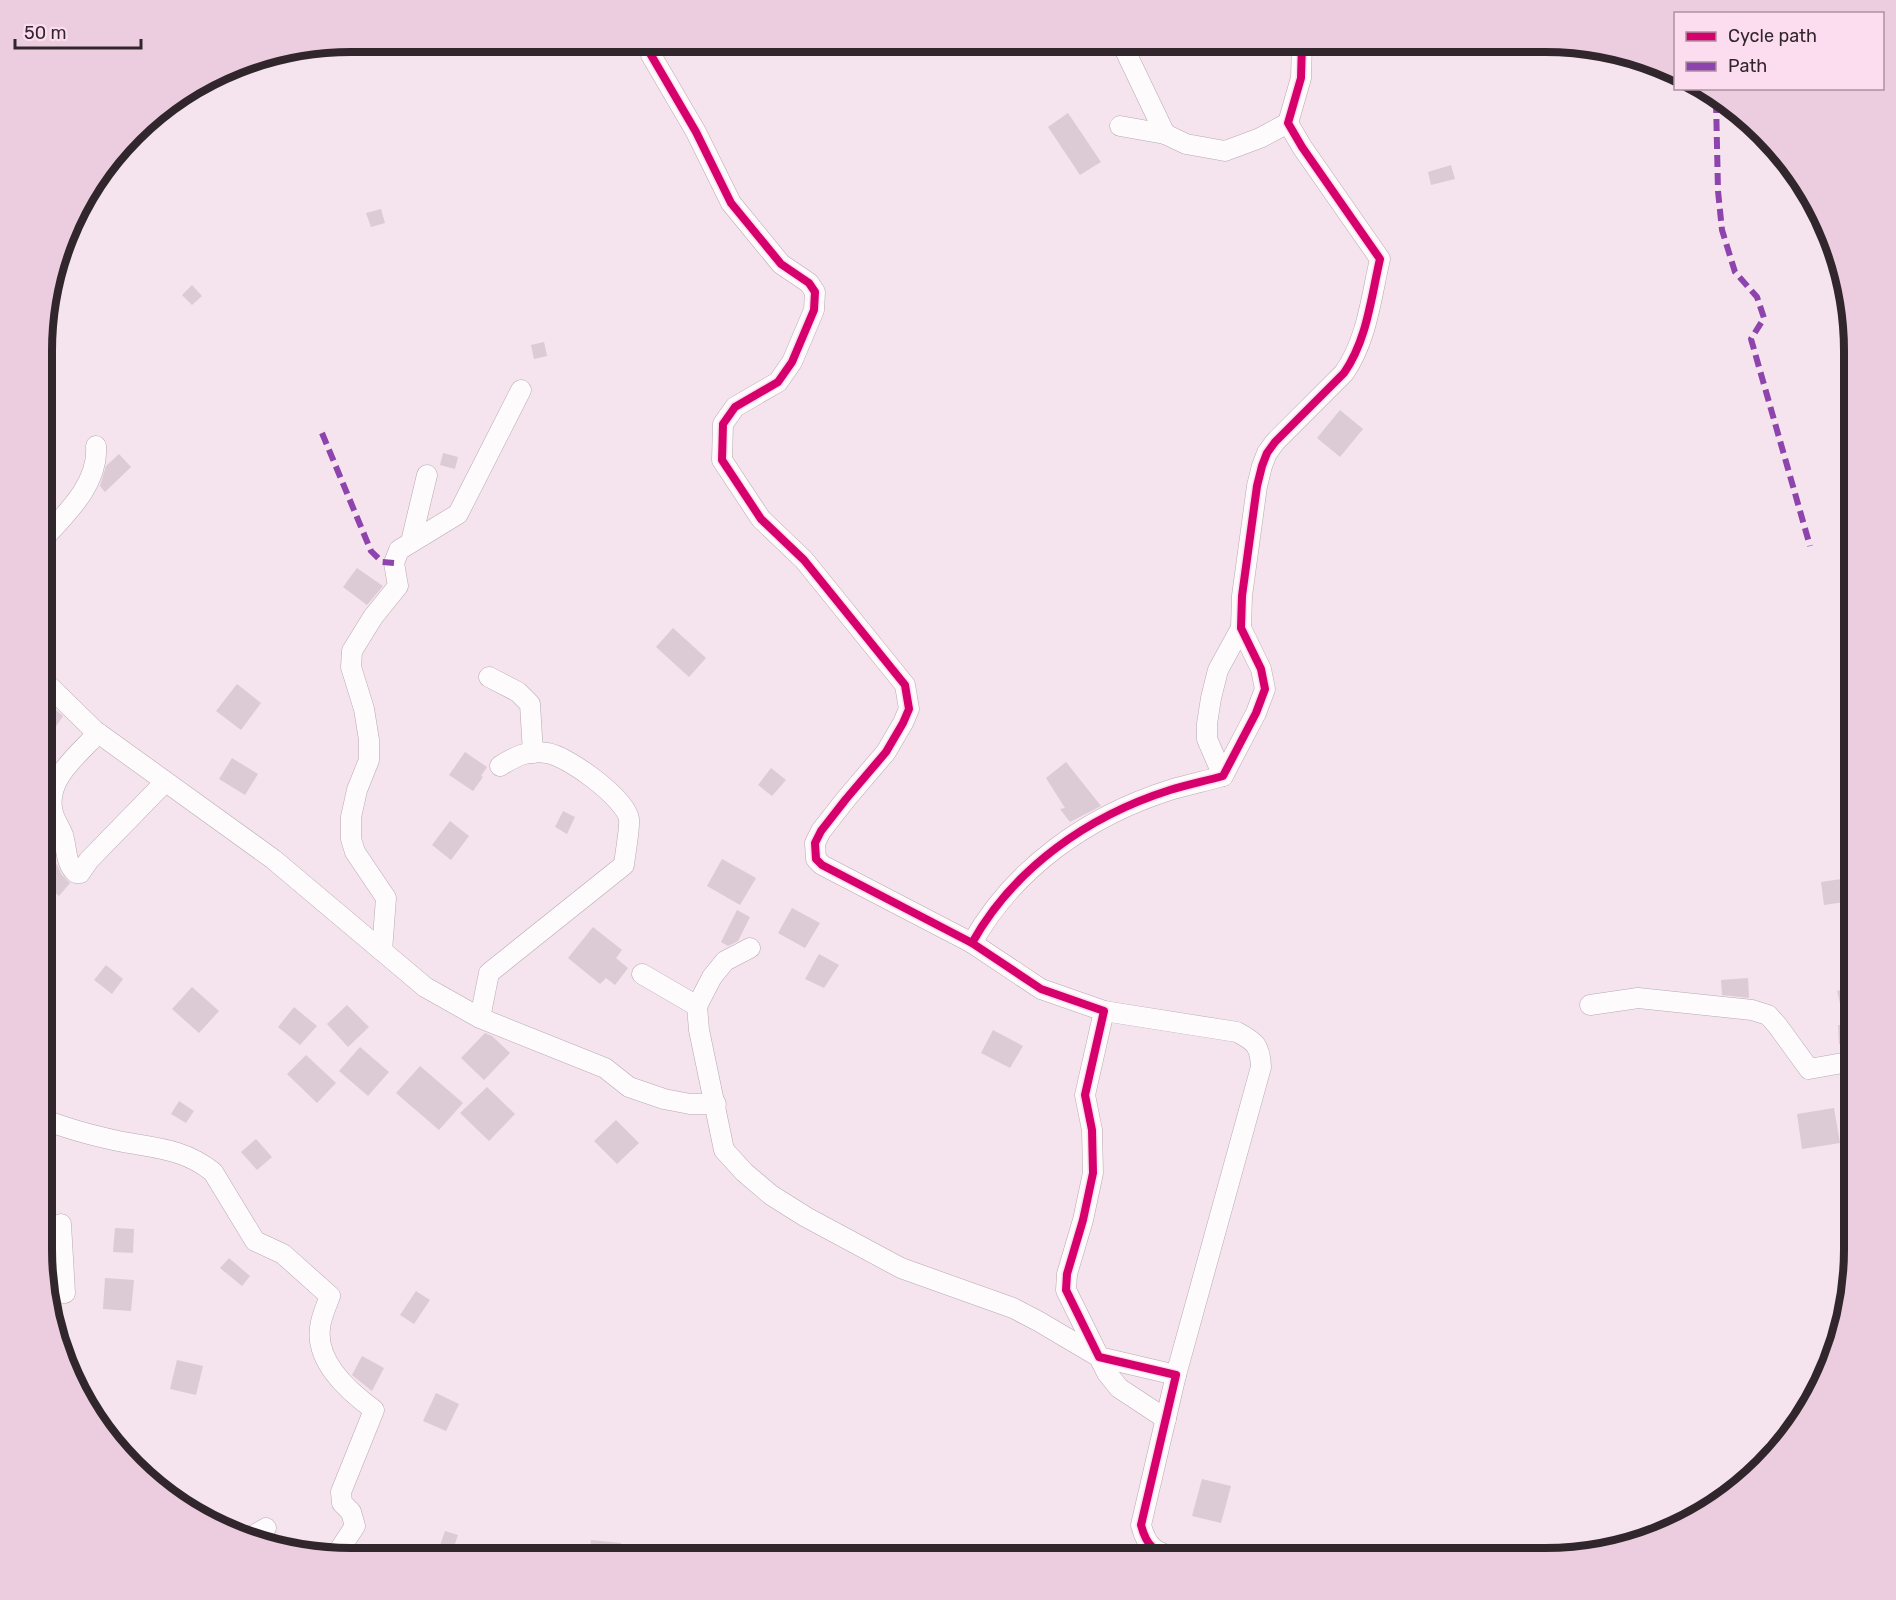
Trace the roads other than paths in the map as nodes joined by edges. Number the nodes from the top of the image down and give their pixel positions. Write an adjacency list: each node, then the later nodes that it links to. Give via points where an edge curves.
1 (1125, 52): 6 (street)
2 (1302, 52): 4 (street, via 1302,78)
3 (651, 55): 22 (street, via 731,203 781,264 809,283 815,292 814,310 792,362 778,382 735,407 723,424 722,460 761,519 825,585 905,685 908,696 909,709 886,752 821,831 815,843 816,859)
4 (1288, 123): 6 (street, via 1225,151 1186,144); 12 (street, via 1380,259 1353,360 1275,442 1262,466 1242,596)
5 (1120, 126): 6 (street)
6 (1165, 134)
7 (520, 390): 11 (street, via 458,514)
8 (96, 446): 10 (street, via 97,459 85,489)
9 (427, 475): 11 (street)
10 (52, 528)
11 (411, 542): 24 (street, via 399,550 394,563 398,586 352,651 351,667 364,709 369,760 357,790 351,839 355,852 386,898)
12 (1241, 628): 18 (street, via 1218,670 1208,724 1208,739); 18 (street, via 1262,669 1265,689)
13 (489, 677): 16 (street, via 530,704)
14 (52, 689): 15 (street)
15 (98, 733): 19 (street); 20 (street, via 59,774)
16 (533, 753): 17 (street, via 521,753); 29 (street, via 548,753 576,767 602,784 616,800 629,818 624,865 489,973)
17 (500, 766)
18 (1223, 776): 22 (street, via 1169,790 1124,808 1057,846 1005,895)
19 (165, 782): 21 (street, via 80,873 68,861); 24 (street, via 273,859)
20 (52, 792)
21 (52, 804)
22 (972, 944): 28 (street, via 1041,989)
23 (750, 948): 27 (street, via 725,961)
24 (382, 951): 29 (street, via 425,987)
25 (642, 974): 27 (street)
26 (1590, 1005): 30 (street, via 1638,998 1752,1010 1768,1016 1777,1025 1809,1069)
27 (697, 1006): 31 (street)
28 (1104, 1011): 35 (street, via 1085,1095 1092,1130 1093,1173 1066,1290); 36 (street, via 1237,1032 1252,1039 1260,1052 1262,1067)
29 (480, 1018): 31 (street, via 605,1068 628,1087 664,1099)
30 (1844, 1063)
31 (716, 1104): 35 (street, via 724,1150 744,1172 780,1200 901,1268 1013,1308)
32 (52, 1122): 38 (street, via 117,1141 160,1147 204,1165 213,1172 255,1241 283,1254 330,1296 320,1324 320,1344 329,1366 374,1410 342,1492 342,1503 351,1512 355,1526)
33 (61, 1224): 34 (street, via 65,1293)
34 (56, 1292)
35 (1099, 1357): 36 (street); 37 (street, via 1119,1388)
36 (1176, 1375): 37 (street)
37 (1166, 1419): 39 (street, via 1141,1526)
38 (341, 1547)
39 (1152, 1548)

